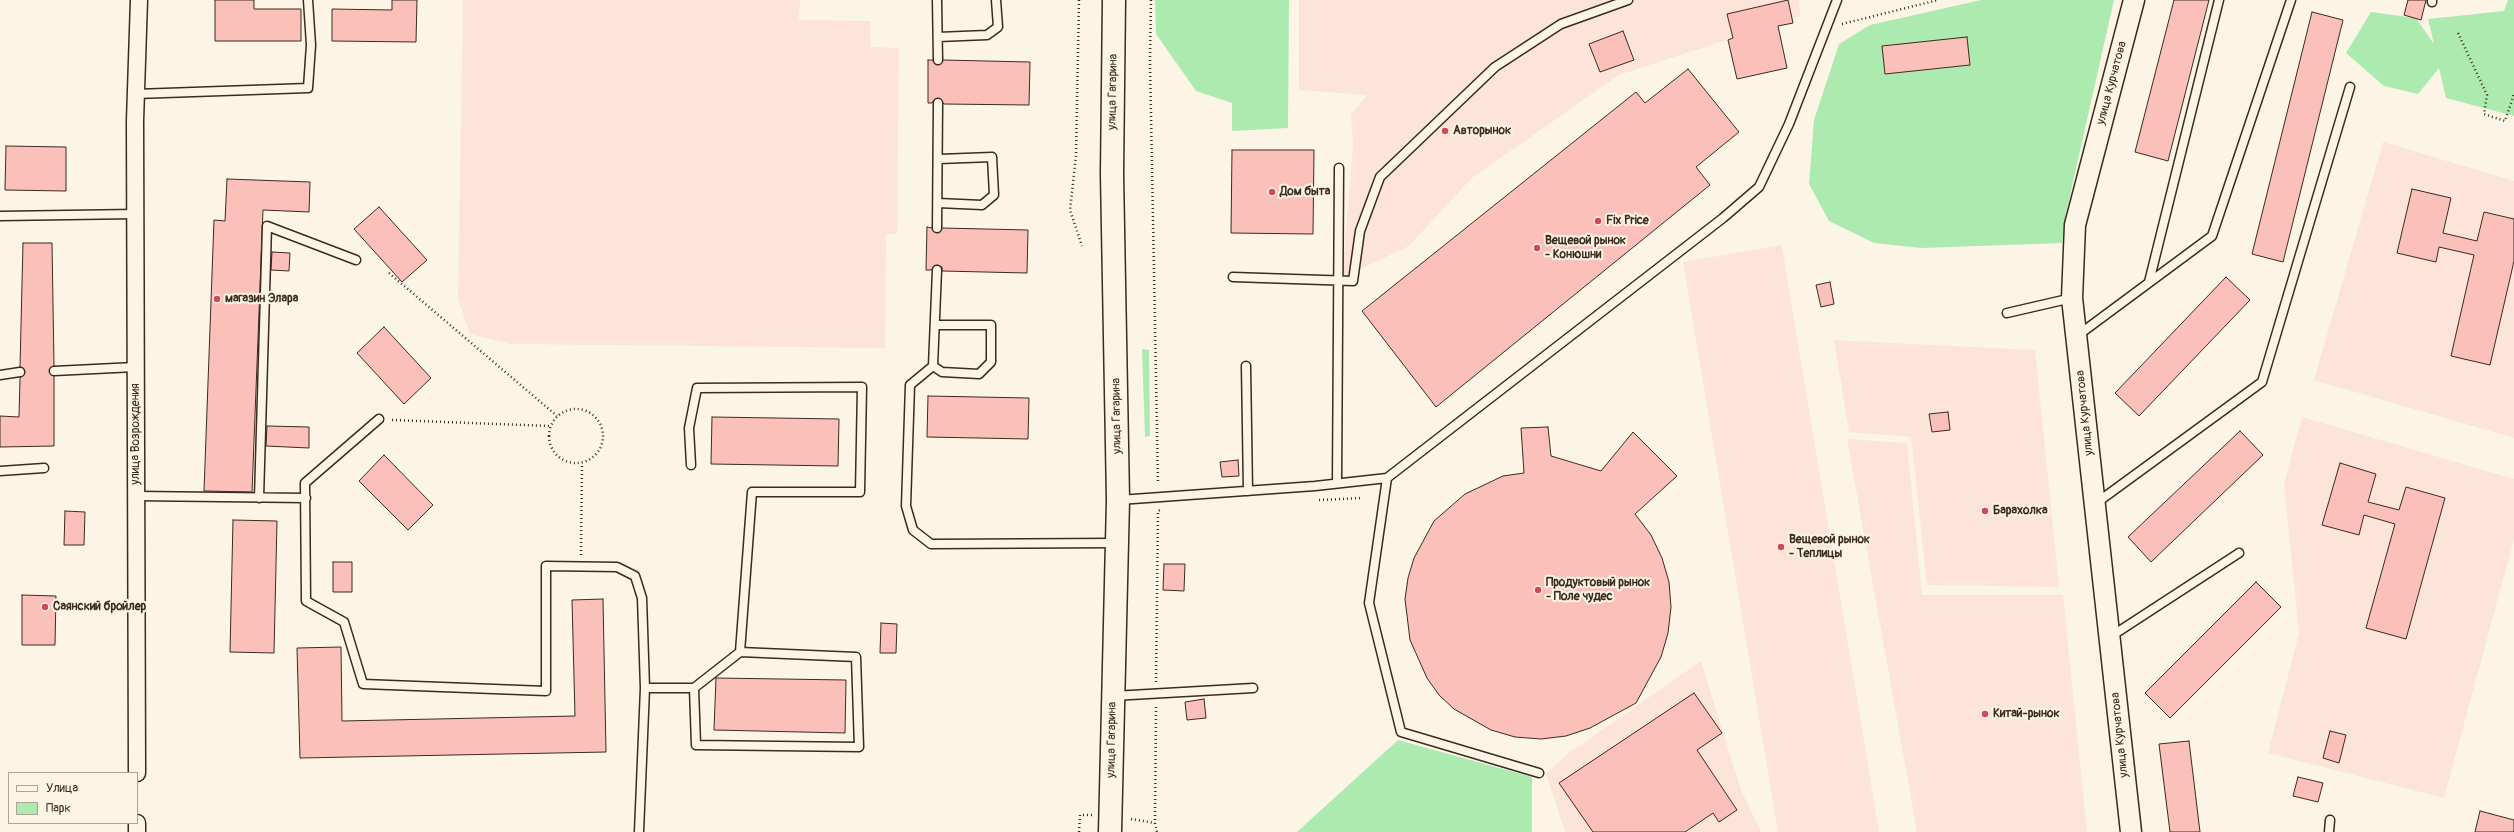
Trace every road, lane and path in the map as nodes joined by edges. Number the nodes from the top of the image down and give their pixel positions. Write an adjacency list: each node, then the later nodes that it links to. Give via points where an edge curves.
1 (139, 0): 19 (street, улица Возрождения)
2 (308, 0): 19 (lane, via 311,45 308,88)
3 (937, 0): 16 (lane)
4 (996, 0): 16 (lane, via 998,27 987,35)
5 (1078, 0): 28 (path, via 1076,156 1070,210)
6 (1114, 0): 60 (main road, улица Гагарина, via 1112,174)
7 (1151, 0): 58 (path)
8 (1628, 0): 33 (lane, via 1561,24 1502,63 1421,137 1380,178 1360,231 1353,282)
9 (1837, 0): 14 (lane)
10 (1938, 0): 14 (path)
11 (2134, 0): 35 (street, улица Курчатова, via 2075,225)
12 (2219, 0): 34 (lane)
13 (2291, 0): 34 (lane, via 2212,236)
14 (1826, 28): 52 (lane, via 1789,124 1759,186 1722,218)
15 (2458, 33): 20 (path, via 2487,94 2484,114 2505,121)
16 (938, 37): 17 (lane)
17 (938, 60)
18 (2350, 87): 62 (lane, via 2262,382)
19 (136, 94): 25 (street, улица Возрождения)
20 (2514, 94)
21 (938, 103): 22 (lane)
22 (939, 159): 24 (lane); 24 (lane, via 992,157 994,195 982,205)
23 (1340, 168): 33 (lane)
24 (938, 203): 27 (lane)
25 (136, 214): 26 (lane); 41 (street, улица Возрождения)
26 (0, 216)
27 (937, 228)
28 (1082, 246)
29 (356, 260): 56 (lane, via 267,226)
30 (937, 270): 37 (lane)
31 (389, 273): 45 (path)
32 (1233, 277): 33 (lane)
33 (1338, 282): 53 (lane)
34 (2149, 282): 38 (lane)
35 (2072, 298): 36 (lane); 38 (street, улица Курчатова)
36 (2007, 313)
37 (935, 325): 39 (lane); 39 (lane, via 991,325 991,362 979,374 942,372)
38 (2076, 336): 62 (street, улица Курчатова)
39 (933, 366): 65 (lane, via 910,385 906,506 914,530 931,544)
40 (1246, 366): 54 (lane)
41 (136, 367): 42 (lane); 55 (street, улица Возрождения)
42 (54, 371)
43 (20, 372): 44 (lane)
44 (0, 375)
45 (557, 416): 47 (path); 48 (path, via 575,408 588,412 599,421 603,438 601,447 596,455)
46 (379, 419): 47 (path); 57 (lane, via 305,483)
47 (550, 426): 48 (path, via 548,438 555,454 570,463)
48 (582, 463): 67 (path)
49 (691, 465): 69 (lane, via 689,428 698,388 862,387 860,492 752,492)
50 (44, 468): 51 (lane)
51 (0, 471)
52 (1387, 478): 53 (lane); 76 (lane, via 1369,603 1401,732)
53 (1337, 483): 54 (lane)
54 (1248, 491): 58 (lane)
55 (136, 496): 56 (lane); 75 (street, улица Возрождения)
56 (259, 498): 57 (lane)
57 (306, 498): 67 (lane, via 306,601 344,622 363,684 546,691 546,566)
58 (1158, 498): 60 (lane); 64 (path)
59 (1362, 498): 61 (path)
60 (1118, 500): 65 (main road, улица Гагарина)
61 (1315, 501)
62 (2095, 504): 68 (street, улица Курчатова)
63 (1166, 510): 64 (path)
64 (1158, 511): 73 (path)
65 (1117, 543): 74 (main road, улица Гагарина)
66 (2239, 553): 68 (lane)
67 (581, 565): 70 (lane, via 618,567 635,576 642,598)
68 (2109, 638): 81 (street, улица Курчатова)
69 (740, 652): 71 (lane); 71 (lane, via 856,657 860,748 696,745)
70 (645, 688): 71 (lane); 78 (lane)
71 (694, 688)
72 (1253, 688): 73 (lane)
73 (1156, 694): 74 (lane); 80 (path, via 1155,823)
74 (1112, 696): 79 (main road, улица Гагарина)
75 (137, 772)
76 (1539, 773)
77 (2330, 820): 82 (lane)
78 (640, 832)
79 (1110, 832)
80 (1158, 832)
81 (2131, 832)
82 (2329, 832)

